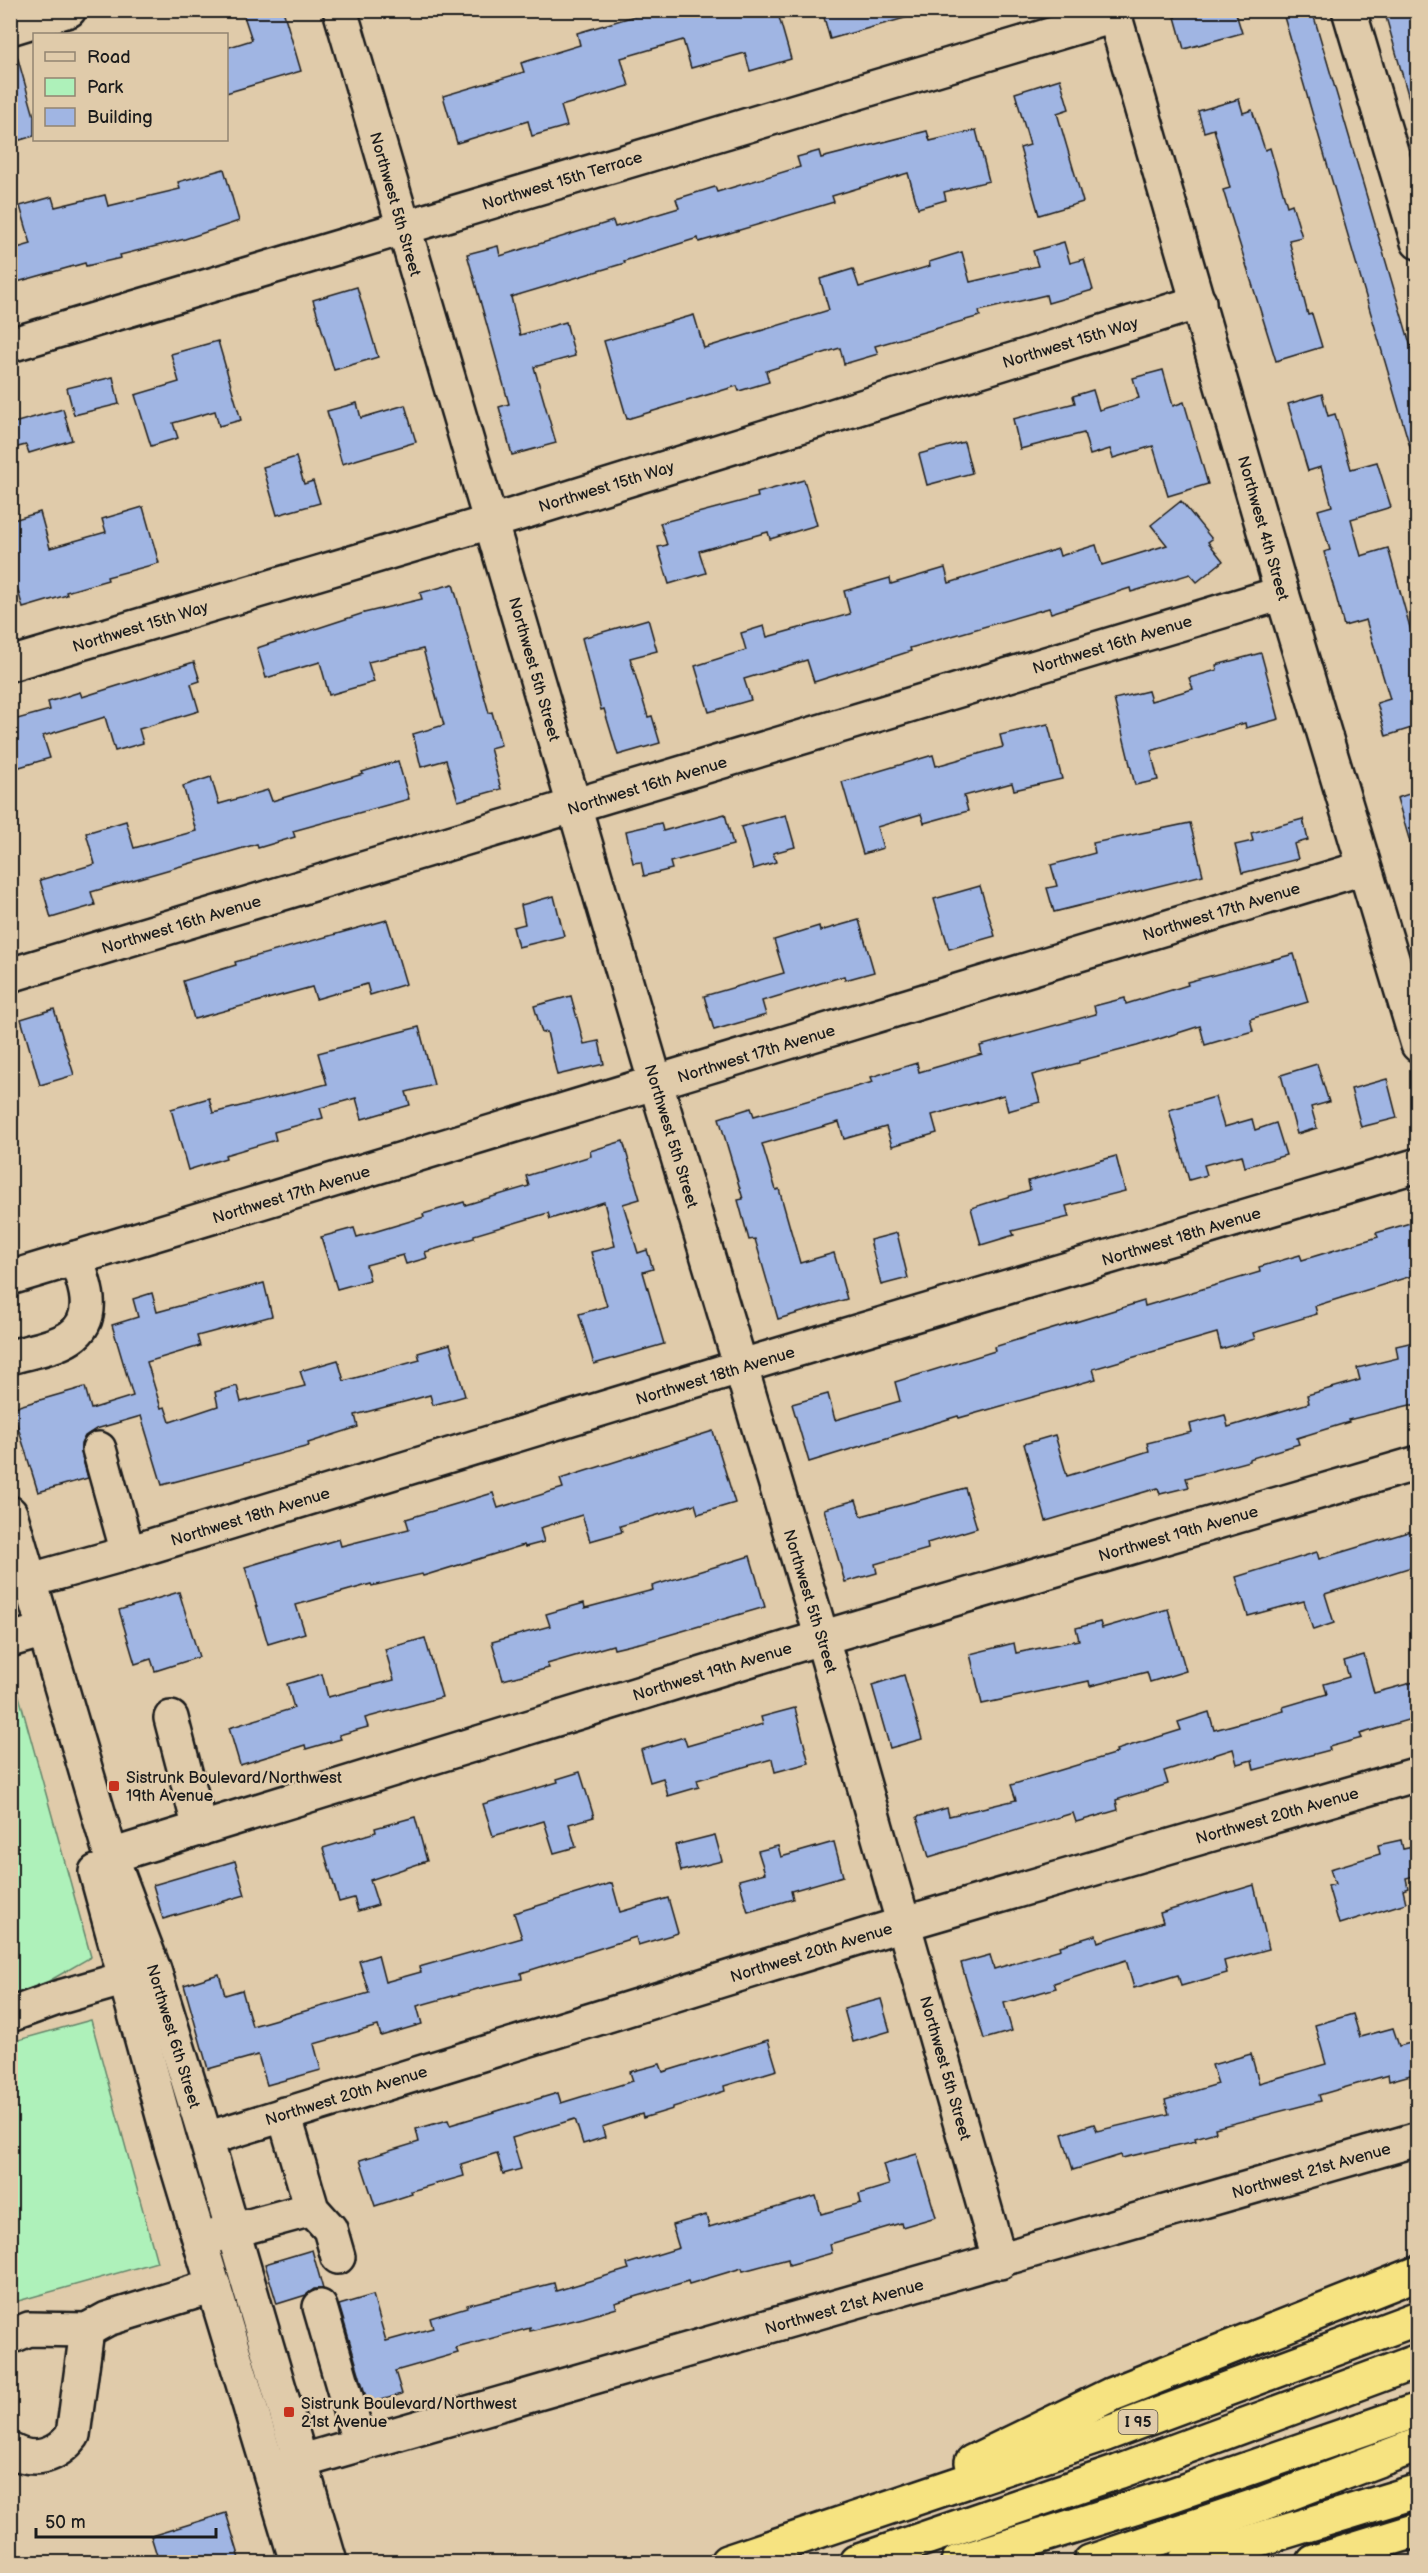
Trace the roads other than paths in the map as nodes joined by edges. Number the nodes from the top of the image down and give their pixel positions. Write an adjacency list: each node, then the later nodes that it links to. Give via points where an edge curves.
1 (69, 10): 5 (street)
2 (340, 10): 6 (street, Northwest 5th Street)
3 (1349, 10): 7 (street)
4 (1113, 13): 6 (street, Northwest 15th Terrace); 8 (street, Northwest 4th Street)
5 (10, 28)
6 (402, 227): 9 (street, Northwest 15th Terrace); 10 (street, Northwest 5th Street)
7 (1417, 241)
8 (1199, 302): 10 (street, Northwest 15th Way); 11 (street, Northwest 4th Street)
9 (10, 345)
10 (492, 521): 12 (street, Northwest 15th Way); 13 (street, Northwest 5th Street)
11 (1282, 592): 13 (street, Northwest 16th Avenue); 14 (street, Northwest 4th Street)
12 (10, 664)
13 (576, 807): 15 (street, Northwest 16th Avenue); 17 (street, Northwest 5th Street)
14 (1363, 868): 16 (street, Northwest 4th Street); 17 (street, Northwest 17th Avenue)
15 (10, 975)
16 (1418, 1045)
17 (656, 1084): 19 (street, Northwest 17th Avenue); 22 (street, Northwest 5th Street)
18 (1418, 1166): 22 (street, Northwest 18th Avenue)
19 (76, 1258): 20 (street, Northwest 17th Avenue); 21 (street, via 87,1300 81,1329 73,1339)
20 (10, 1278)
21 (10, 1357)
22 (741, 1367): 26 (street, Northwest 18th Avenue); 29 (street, Northwest 5th Street)
23 (99, 1449): 26 (street)
24 (1418, 1463): 29 (street, Northwest 19th Avenue)
25 (10, 1513): 27 (street, Northwest 6th Street)
26 (129, 1553): 27 (street, Northwest 18th Avenue)
27 (18, 1580): 28 (street, Northwest 6th Street)
28 (28, 1635): 33 (street, Northwest 6th Street); 35 (street, Northwest 6th Street)
29 (822, 1638): 32 (street, Northwest 19th Avenue); 34 (street, Northwest 5th Street)
30 (171, 1718): 32 (street)
31 (1418, 1774): 34 (street, Northwest 20th Avenue)
32 (200, 1829): 33 (street, Northwest 19th Avenue)
33 (111, 1856): 35 (street, Northwest 6th Street)
34 (906, 1923): 37 (street, Northwest 20th Avenue); 44 (street, Northwest 5th Street)
35 (141, 1973): 36 (street); 38 (street, Northwest 6th Street); 42 (street, Northwest 6th Street)
36 (10, 2016)
37 (284, 2114): 38 (street, Northwest 20th Avenue); 40 (street)
38 (206, 2139): 41 (street, Northwest 6th Street)
39 (1418, 2139): 44 (street, Northwest 21st Avenue)
40 (312, 2209): 41 (street); 43 (street, via 330,2229)
41 (232, 2230): 42 (street); 56 (street, Northwest 6th Street)
42 (200, 2240): 46 (street, Northwest 6th Street)
43 (338, 2257)
44 (1000, 2262): 53 (street, Northwest 21st Avenue)
45 (1418, 2273): 58 (highway, via 1110,2395)
46 (214, 2286): 49 (street, via 107,2319); 56 (street, Northwest 6th Street)
47 (320, 2307): 53 (street)
48 (1418, 2318): 58 (highway, I 95, via 1084,2442)
49 (87, 2330): 50 (street, via 29,2329); 55 (street, via 73,2435 65,2446 43,2457 31,2458)
50 (10, 2337)
51 (1418, 2361): 63 (highway, via 1118,2472)
52 (1418, 2410): 64 (highway, via 1166,2497)
53 (360, 2445): 56 (street, Northwest 21st Avenue)
54 (1418, 2445): 65 (highway)
55 (10, 2450)
56 (285, 2467): 60 (street, Northwest 6th Street); 61 (street, Northwest 6th Street)
57 (1418, 2491): 66 (highway)
58 (855, 2518): 62 (highway, I 95)
59 (1418, 2530): 67 (highway)
60 (297, 2562)
61 (330, 2562)
62 (727, 2562)
63 (856, 2562)
64 (958, 2562)
65 (1090, 2562)
66 (1185, 2562)
67 (1314, 2562)

